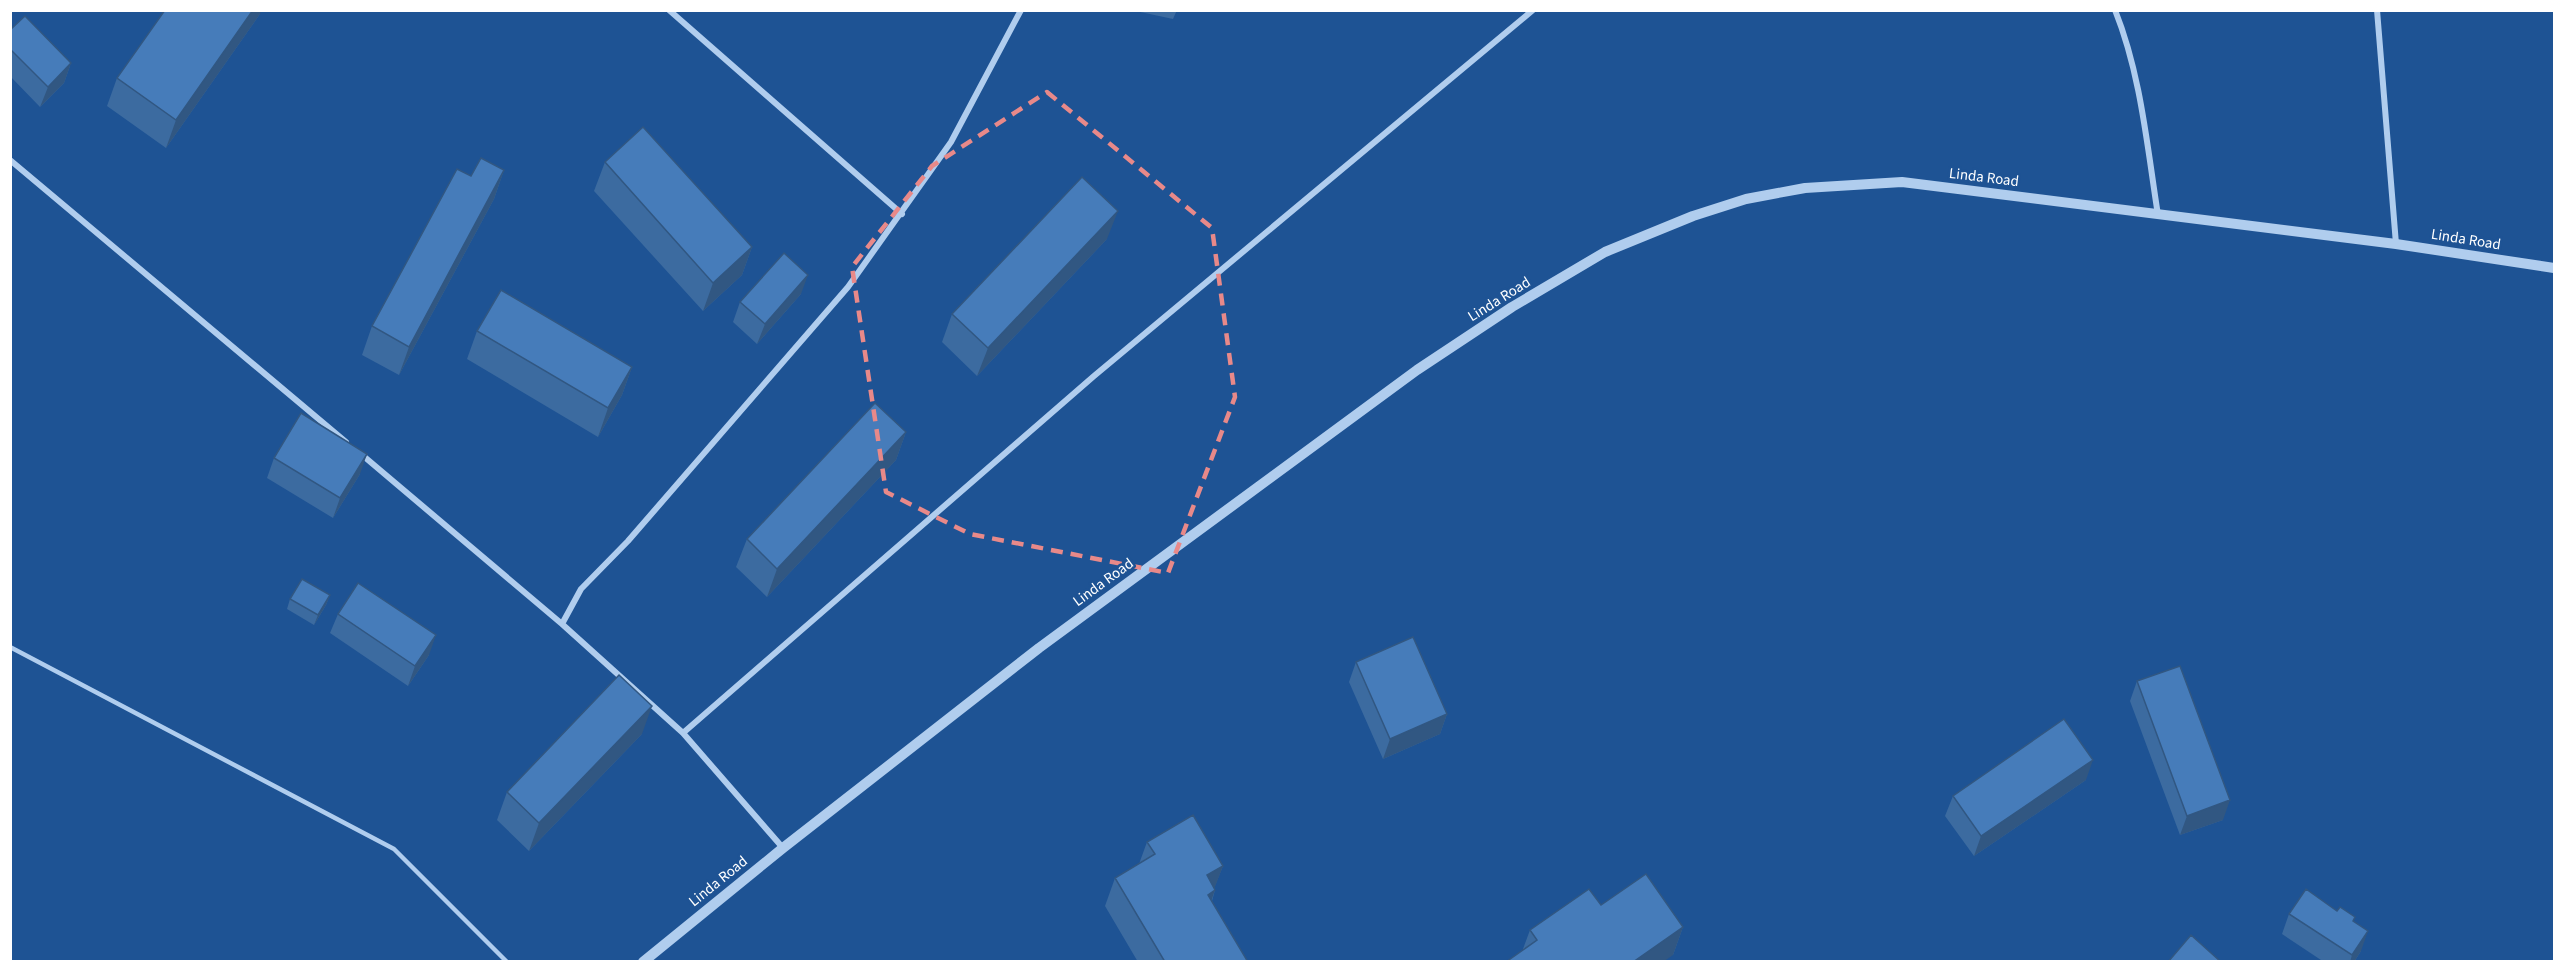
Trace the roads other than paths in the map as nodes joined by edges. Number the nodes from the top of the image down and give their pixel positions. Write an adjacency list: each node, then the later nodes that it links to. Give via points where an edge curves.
1 (669, 10): 7 (street)
2 (1021, 10): 7 (street, via 951,142)
3 (1533, 10): 13 (street, via 1094,376)
4 (2115, 10): 8 (street, via 2138,86)
5 (2377, 10): 9 (street)
6 (10, 160): 11 (street)
7 (902, 214): 11 (street, via 848,287 581,590)
8 (2158, 214): 9 (street, Linda Road); 14 (street, Linda Road, via 1902,182 1816,188 1746,200 1693,216 1605,252 1417,370 1039,648)
9 (2396, 244): 10 (street, Linda Road)
10 (2554, 268)
11 (562, 624): 13 (street)
12 (10, 647): 15 (lane, via 394,849)
13 (683, 733): 14 (street)
14 (783, 848): 16 (street, Linda Road)
15 (507, 962)
16 (643, 962)

